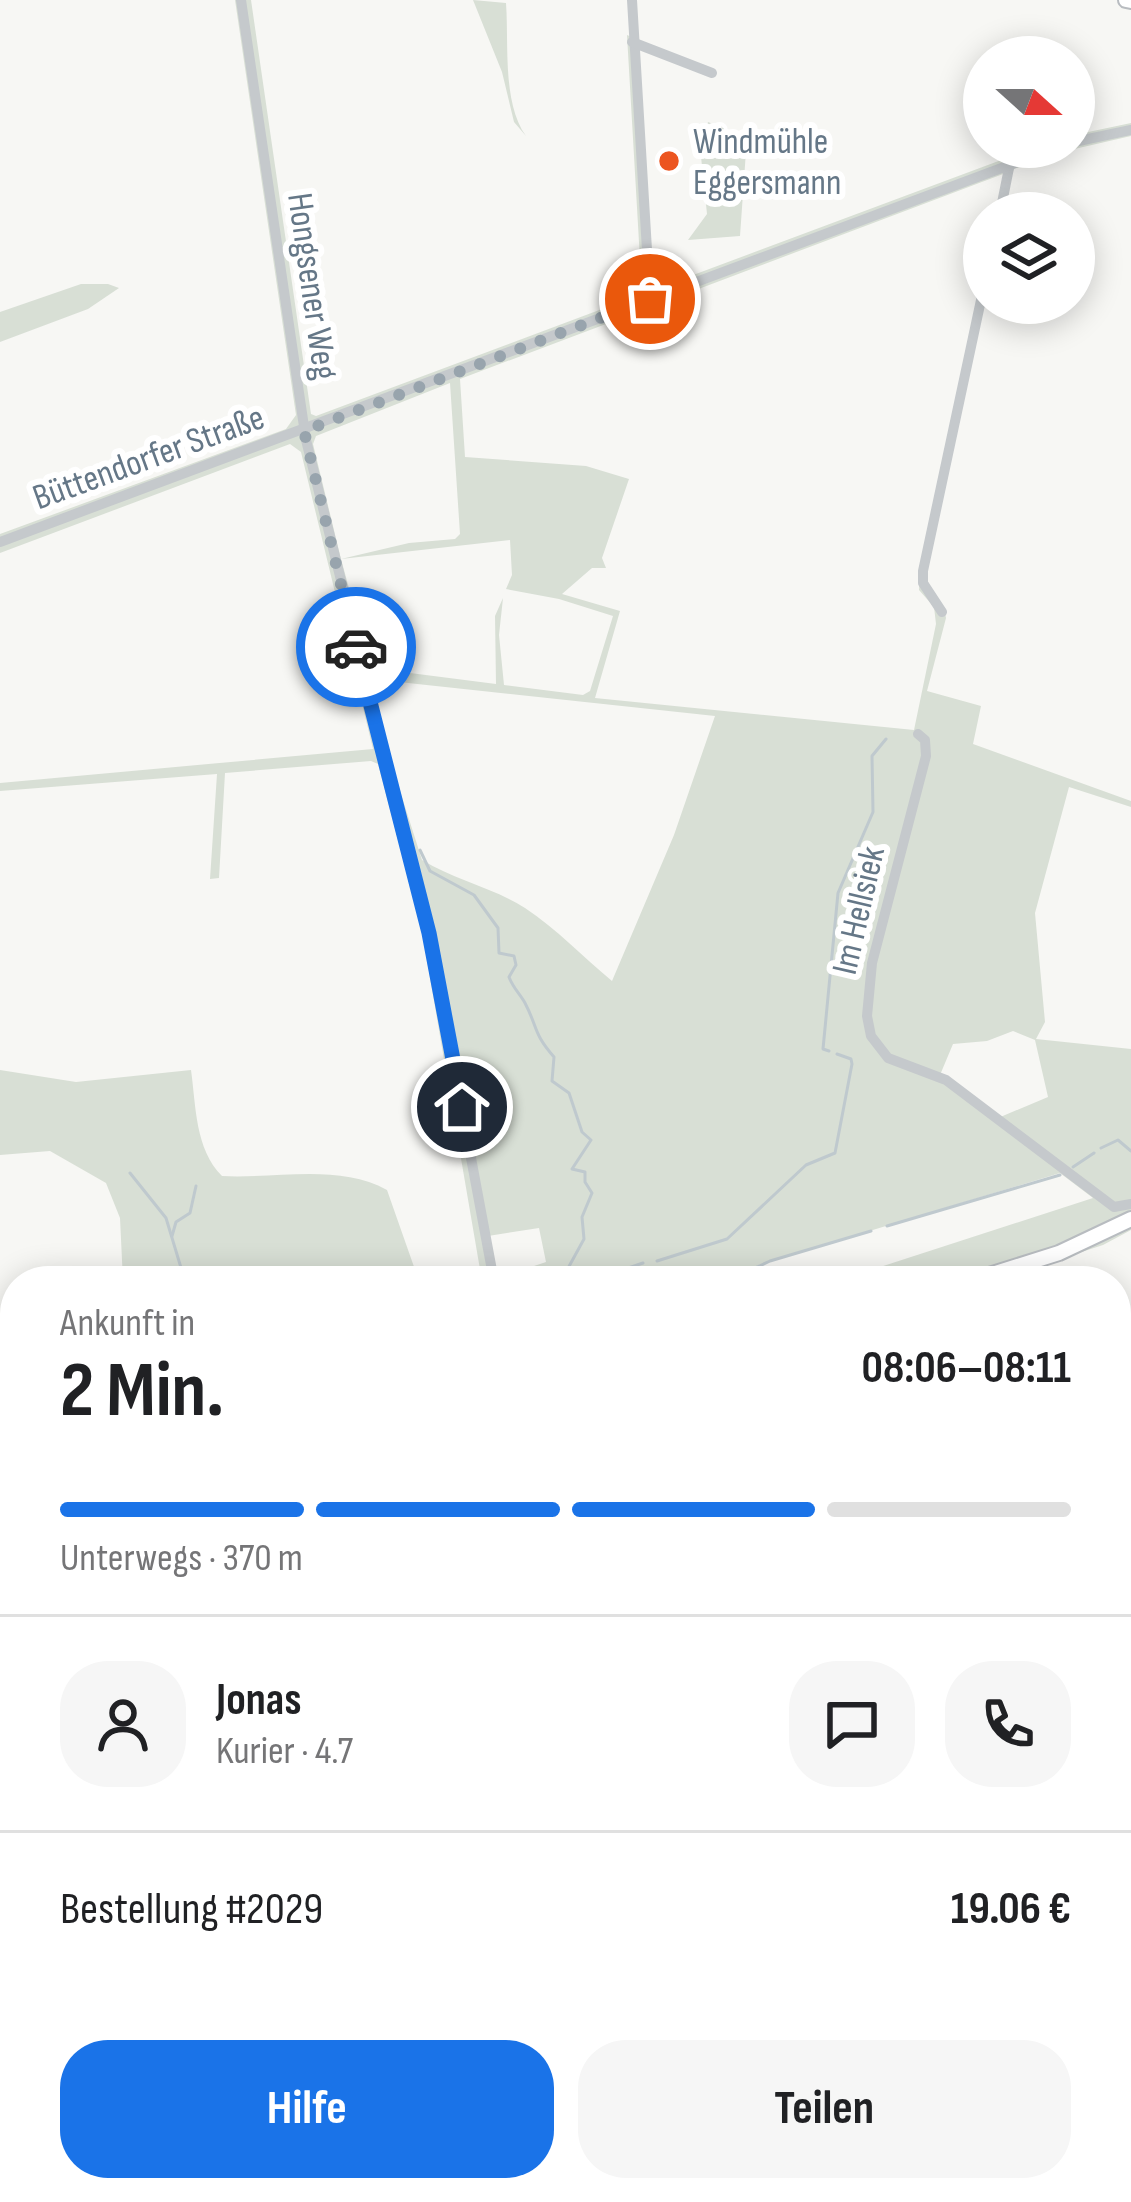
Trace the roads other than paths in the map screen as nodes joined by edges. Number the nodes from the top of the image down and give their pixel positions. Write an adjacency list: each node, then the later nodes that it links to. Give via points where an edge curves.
1 (241, 0): 10 (street, Hongsener Weg)
2 (632, 0): 3 (street)
3 (632, 42): 4 (street); 8 (street)
4 (712, 73)
5 (1131, 130): 6 (street)
6 (1095, 138)
7 (997, 168): 8 (street, Büttendorfer Straße)
8 (650, 299): 10 (street, Büttendorfer Straße)
9 (976, 324): 12 (street, via 923,571)
10 (304, 431): 11 (street, Büttendorfer Straße); 16 (street, Hongsener Weg, via 429,933)
11 (0, 542)
12 (942, 612)
13 (918, 734): 14 (street, Im Hellsiek, via 926,756 872,963 871,1036 888,1058 946,1080 1114,1207)
14 (1131, 1204)
15 (1131, 1220): 17 (main road)
16 (491, 1266)
17 (1018, 1266)

